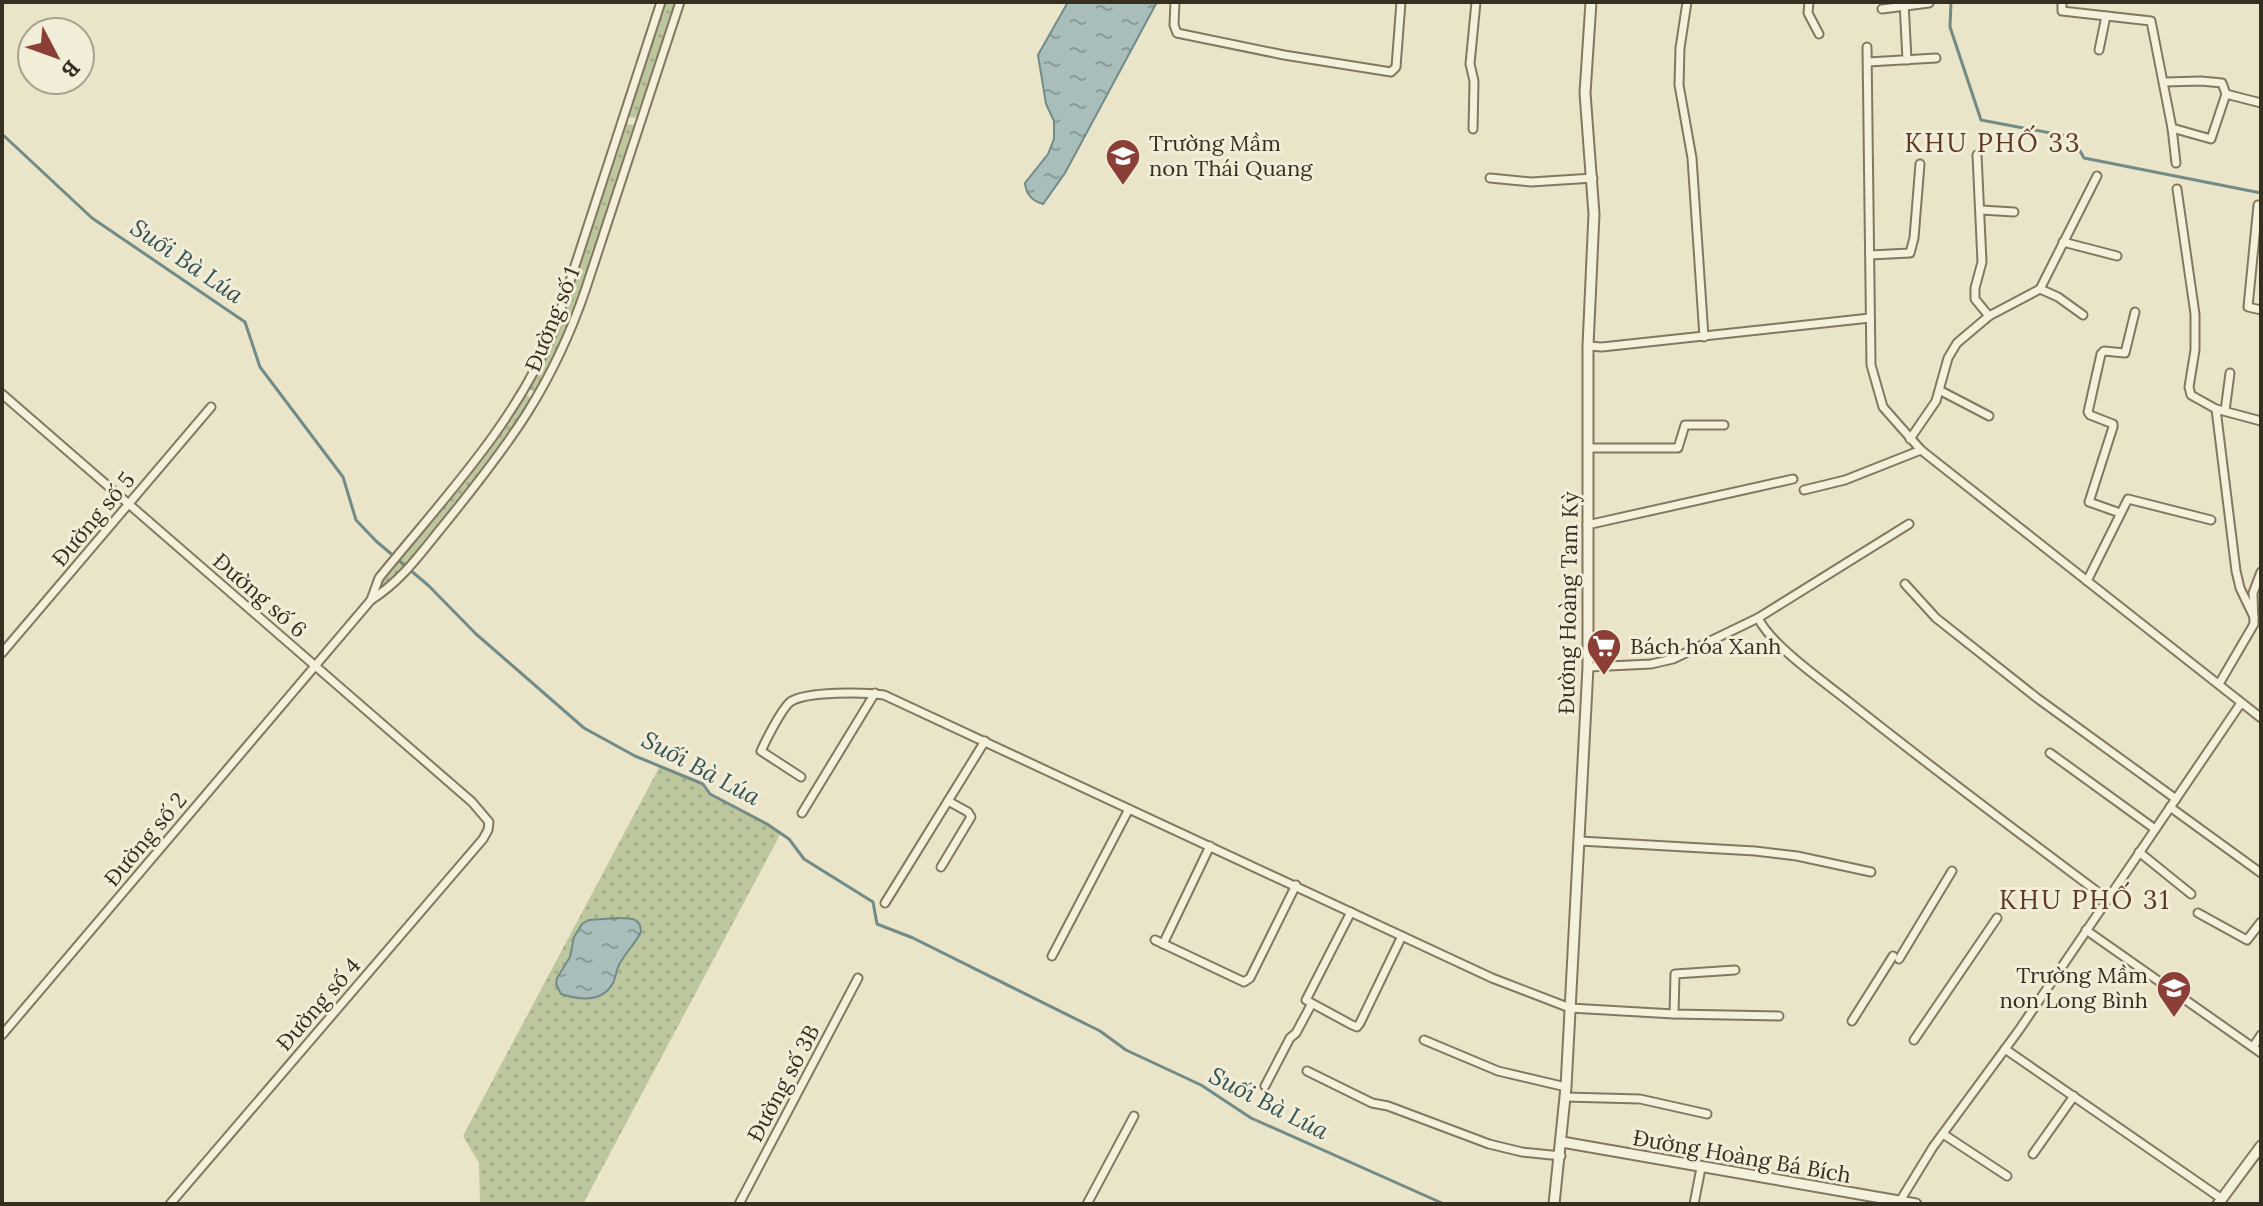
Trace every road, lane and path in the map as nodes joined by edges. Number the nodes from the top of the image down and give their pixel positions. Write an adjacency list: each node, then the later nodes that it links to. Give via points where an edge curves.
1 (661, 2): 23 (street, Đường số 1)
2 (680, 2): 24 (street, Đường số 1)
3 (1175, 2): 4 (street, via 1177,33 1391,72 1396,67)
4 (1401, 2)
5 (1476, 2): 26 (street, via 1470,64)
6 (1591, 2): 32 (street, Đường Hoàng Tam Kỳ, via 1585,93)
7 (1687, 2): 46 (street, via 1679,85 1692,158)
8 (1809, 2): 14 (street, via 1808,13)
9 (2062, 2): 13 (street, via 2062,11)
10 (1904, 3): 11 (street); 12 (street); 18 (street)
11 (1929, 3)
12 (1882, 9)
13 (2106, 16): 16 (street); 20 (street, via 2151,21)
14 (1819, 34)
15 (1867, 47): 19 (street)
16 (2099, 50)
17 (1936, 58): 18 (street)
18 (1907, 60): 19 (street)
19 (1868, 62): 38 (street)
20 (2164, 82): 21 (street, via 2222,83); 25 (street)
21 (2226, 94): 22 (street); 25 (street, via 2211,139)
22 (2261, 103)
23 (623, 120): 24 (street); 49 (street, Đường số 1, via 555,327)
24 (641, 122): 52 (street, Đường số 1, via 571,333)
25 (2172, 128): 28 (street)
26 (1473, 129)
27 (1977, 155): 35 (street)
28 (2176, 163)
29 (1920, 164): 38 (street, via 1912,250 1906,255)
30 (2097, 176): 37 (street)
31 (1490, 178): 32 (street)
32 (1593, 178): 47 (street, Đường Hoàng Tam Kỳ)
33 (2177, 189): 54 (street, via 2195,314 2189,387 2196,400)
34 (2258, 205): 41 (street, via 2248,307)
35 (1981, 210): 36 (street); 44 (street, via 1982,262 1975,299)
36 (2014, 212)
37 (2063, 242): 39 (street); 40 (street)
38 (1870, 255): 45 (street)
39 (2117, 256)
40 (2040, 289): 43 (street); 44 (street)
41 (2261, 310)
42 (2135, 312): 64 (street, via 2125,353 2101,354 2088,412 2113,424 2089,502)
43 (2083, 315)
44 (1989, 316): 50 (street, via 1957,343)
45 (1870, 318): 46 (street); 58 (street, via 1878,395)
46 (1704, 337): 47 (street)
47 (1588, 346): 59 (street, Đường Hoàng Tam Kỳ)
48 (2230, 373): 54 (street)
49 (525, 390): 52 (street); 71 (street, Đường số 1, via 490,443 379,578)
50 (1941, 391): 55 (street); 58 (street)
51 (2, 394): 63 (street, Đường số 6)
52 (539, 398): 71 (street, Đường số 1, via 418,557)
53 (211, 407): 63 (street, Đường số 5)
54 (2220, 410): 56 (street); 72 (street, via 2236,571)
55 (1989, 416)
56 (2261, 421)
57 (1724, 425): 59 (street, via 1685,425 1678,448)
58 (1910, 439): 60 (street)
59 (1588, 448): 67 (street, Đường Hoàng Tam Kỳ)
60 (1921, 450): 62 (street); 69 (street)
61 (1793, 479): 67 (street)
62 (1804, 490)
63 (129, 504): 74 (street, Đường số 5); 75 (street, Đường số 6)
64 (2120, 513): 65 (street, via 2131,498); 69 (street)
65 (2211, 520)
66 (1909, 524): 73 (street)
67 (1587, 525): 76 (street, Đường Hoàng Tam Kỳ)
68 (2261, 572): 72 (street, via 2253,593)
69 (2087, 581): 77 (street)
70 (1905, 584): 84 (street, via 1936,618 2014,680)
71 (371, 600): 75 (street, Đường số 1)
72 (2254, 617): 77 (street)
73 (1758, 618): 76 (street, via 1673,659); 100 (street, via 1808,669)
74 (2, 653)
75 (316, 667): 89 (street, Đường số 6, via 480,810); 116 (street, Đường số 2)
76 (1588, 667): 91 (street, Đường Hoàng Tam Kỳ)
77 (2219, 684): 79 (street)
78 (875, 693): 81 (street); 83 (street, via 838,693 789,704 761,751); 88 (street)
79 (2241, 703): 80 (street); 84 (street)
80 (2261, 718)
81 (985, 741): 85 (street); 87 (street)
82 (2050, 753): 90 (street)
83 (801, 777)
84 (2176, 799): 86 (street)
85 (948, 801): 94 (street, via 971,817); 101 (street)
86 (2170, 807): 90 (street); 97 (street)
87 (1129, 809): 92 (street); 108 (street)
88 (802, 813)
89 (489, 825): 138 (street, Đường số 4, via 483,839)
90 (2155, 829): 93 (street)
91 (1580, 841): 96 (street, via 1755,851); 112 (street, Đường Hoàng Tam Kỳ)
92 (1210, 846): 98 (street); 98 (street, via 1159,942 1244,982)
93 (2139, 852): 99 (street); 100 (street)
94 (941, 867)
95 (1952, 871): 115 (street)
96 (1871, 872)
97 (2261, 873)
98 (1296, 885): 102 (street)
99 (2191, 894)
100 (2107, 899): 106 (street)
101 (885, 903)
102 (1351, 912): 107 (street); 111 (street, via 1306,999)
103 (2198, 913): 105 (street, via 2247,940)
104 (1997, 918): 119 (street)
105 (2261, 922)
106 (2086, 930): 120 (street); 121 (street)
107 (1402, 936): 111 (street, via 1358,1026); 112 (street)
108 (1052, 956)
109 (1735, 970): 113 (street, via 1675,974)
110 (858, 978): 139 (street, Đường số 3B)
111 (1311, 1005): 124 (street)
112 (1570, 1008): 113 (street); 125 (street, Đường Hoàng Tam Kỳ)
113 (1674, 1014): 114 (street)
114 (1779, 1016)
115 (1852, 1021)
116 (2, 1035)
117 (2261, 1035): 120 (street)
118 (1424, 1040): 125 (street)
119 (1914, 1040)
120 (2253, 1047): 122 (street)
121 (2005, 1049): 126 (street); 129 (street)
122 (2261, 1053)
123 (1307, 1071): 133 (street, via 1372,1103 1489,1144)
124 (1265, 1086)
125 (1566, 1092): 127 (street); 130 (street, Đường Hoàng Tam Kỳ)
126 (2074, 1096): 132 (street); 137 (street)
127 (1707, 1114)
128 (1134, 1116): 140 (street)
129 (1943, 1134): 135 (street); 136 (street)
130 (1562, 1142): 133 (street, Đường Hoàng Tam Kỳ); 134 (street, Đường Hoàng Bá Bích)
131 (2261, 1146): 137 (street)
132 (2033, 1154)
133 (1561, 1156): 141 (street, Đường Hoàng Tam Kỳ)
134 (1701, 1168): 136 (street, Đường Hoàng Bá Bích); 142 (street)
135 (2007, 1176)
136 (1900, 1201): 143 (street, Đường Hoàng Bá Bích)
137 (2220, 1202)
138 (170, 1204)
139 (739, 1204)
140 (1087, 1204)
141 (1554, 1204)
142 (1694, 1204)
143 (1916, 1204)

